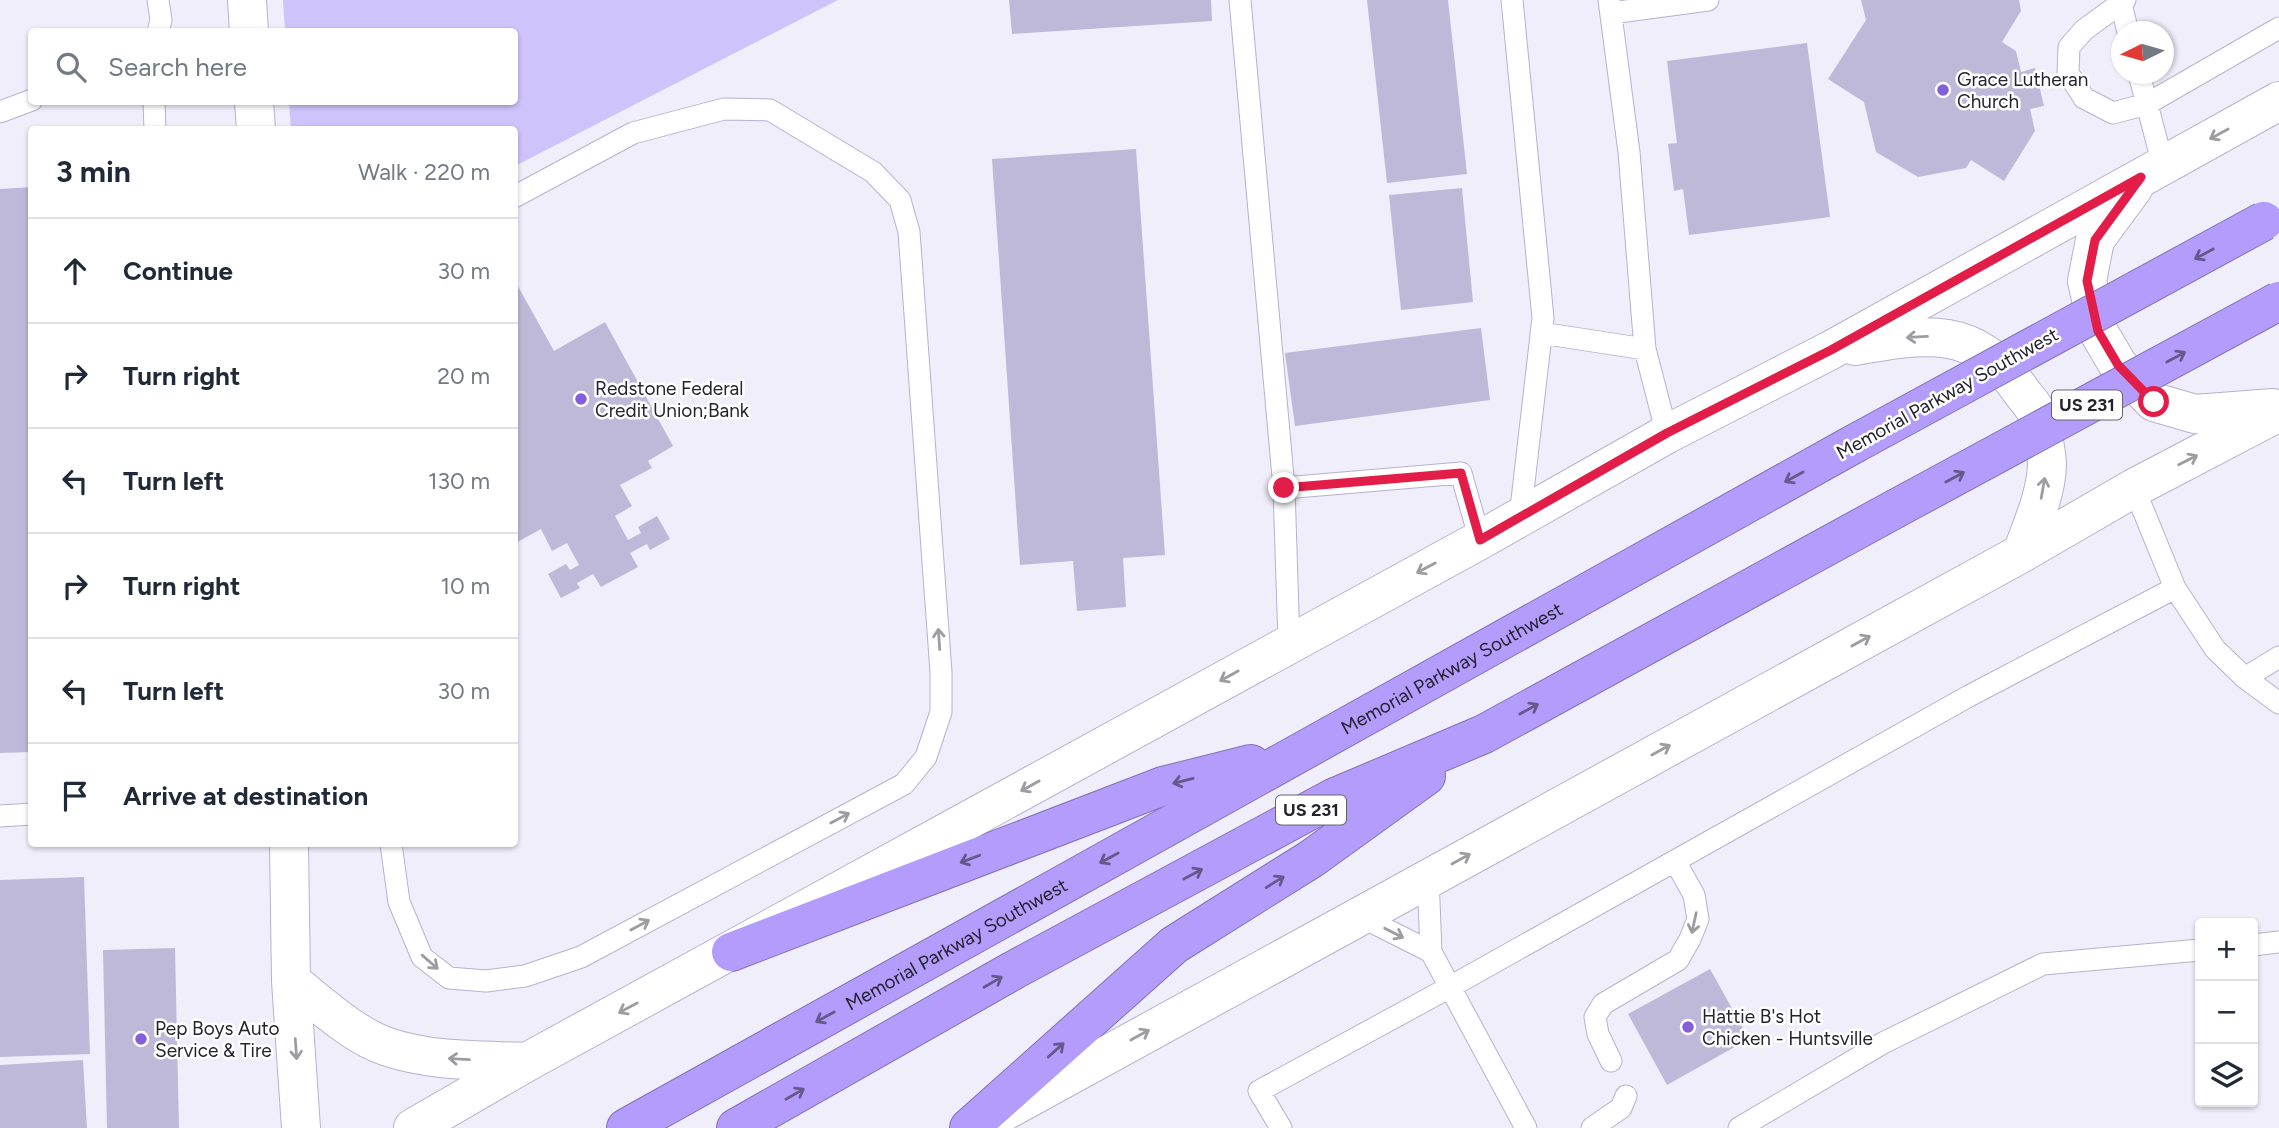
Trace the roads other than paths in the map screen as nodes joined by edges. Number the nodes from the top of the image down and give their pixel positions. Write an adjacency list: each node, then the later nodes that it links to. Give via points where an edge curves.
1 (158, 0): 9 (lane)
2 (247, 0): 10 (main road)
3 (1240, 0): 30 (lane)
4 (1512, 0): 25 (lane)
5 (1708, 0): 7 (lane)
6 (2122, 1): 8 (lane); 15 (lane, via 2069,47 2068,73 2084,98 2113,113)
7 (1610, 7): 26 (lane, via 1629,152)
8 (2126, 21)
9 (159, 28)
10 (249, 28)
11 (2279, 28): 15 (lane)
12 (2142, 84): 15 (lane)
13 (2279, 101): 21 (main road, one-way to 21)
14 (28, 102): 18 (lane)
15 (2147, 104): 21 (lane)
16 (154, 105): 19 (lane)
17 (254, 105): 20 (main road)
18 (0, 112)
19 (155, 126)
20 (256, 126)
21 (2152, 171): 27 (main road); 28 (main road, via 2095,240 2087,281 2098,331 2118,365 2154,402 2195,414)
22 (518, 196): 45 (lane, one-way to 22, via 399,902 422,957 449,978 486,981 526,976 582,957 904,784 926,757 941,712 942,671 909,232 900,200 873,172 770,110 724,109 633,133)
23 (2271, 217): 41 (highway, Memorial Parkway Southwest / US 231, one-way to 41, bridge)
24 (2279, 301): 40 (highway, US 231, one-way to 24, bridge)
25 (1541, 333): 26 (lane); 32 (lane)
26 (1646, 349): 29 (lane)
27 (1831, 350): 29 (main road); 34 (main road, one-way to 27, via 2047,464 2037,414 2010,374 1978,347 1938,336)
28 (2279, 410): 31 (main road, one-way to 28)
29 (1667, 433): 32 (main road)
30 (1284, 488): 33 (lane, via 1461,473); 36 (lane)
31 (2134, 488): 34 (main road); 35 (lane)
32 (1520, 517): 33 (main road)
33 (1480, 540): 36 (main road, one-way to 36)
34 (2022, 553): 47 (main road, one-way to 34)
35 (2175, 588): 38 (lane, via 2215,649); 46 (lane, via 1969,696)
36 (1289, 643): 52 (main road, one-way to 52)
37 (2279, 657): 38 (lane)
38 (2245, 678): 39 (lane)
39 (2279, 703)
40 (1483, 734): 62 (highway, US 231, one-way to 40, via 1014,970 1333,798); 63 (highway, one-way to 40, via 1174,945 1311,859)
41 (1297, 753): 52 (highway, one-way to 52, via 1163,786); 61 (highway, Memorial Parkway Southwest / US 231, one-way to 61)
42 (28, 814): 43 (lane)
43 (0, 816)
44 (289, 847): 54 (main road)
45 (391, 847)
46 (1675, 861): 55 (lane); 56 (lane, one-way to 56, via 1694,895 1698,919 1678,960 1603,1004 1595,1017)
47 (1428, 877): 48 (main road); 53 (lane)
48 (1358, 915): 53 (lane, one-way to 53); 63 (main road, one-way to 48)
49 (2279, 942): 50 (lane)
50 (2258, 944)
51 (2195, 950): 67 (lane, via 2043,964 1883,1043)
52 (732, 952): 57 (main road, one-way to 57)
53 (1430, 952): 55 (lane)
54 (291, 981): 57 (main road, one-way to 54, via 441,1058 387,1047 341,1022); 59 (main road, one-way to 59)
55 (1451, 987): 64 (lane, via 1259,1091); 65 (lane)
56 (1611, 1061)
57 (527, 1062): 60 (main road)
58 (1626, 1096): 66 (lane, via 1621,1108)
59 (301, 1128)
60 (413, 1128)
61 (625, 1128)
62 (736, 1128)
63 (971, 1128)
64 (1281, 1128)
65 (1526, 1128)
66 (1592, 1128)
67 (1740, 1128)

